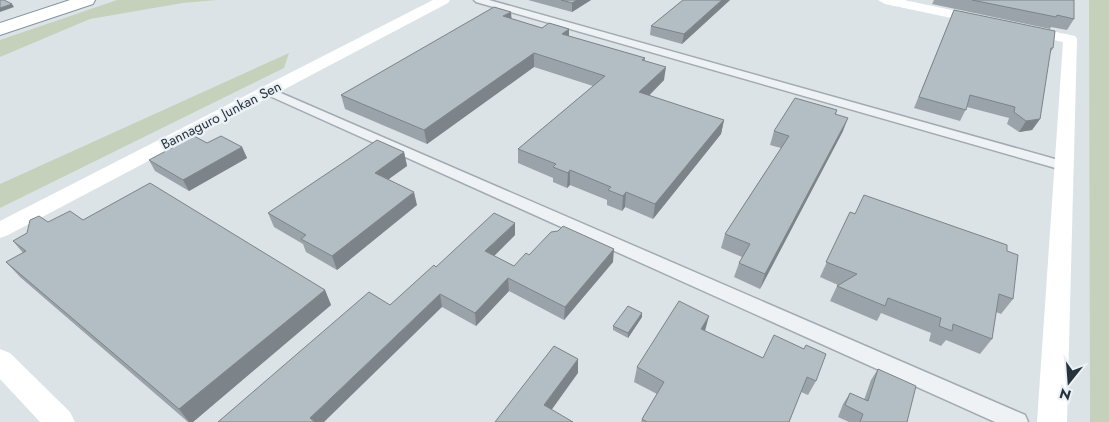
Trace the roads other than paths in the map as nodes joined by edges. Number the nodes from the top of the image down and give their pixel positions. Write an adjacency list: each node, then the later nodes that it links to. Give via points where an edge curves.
1 (71, 0): 6 (highway)
2 (87, 0): 7 (highway)
3 (443, 0): 8 (street, Bannaguro Junkan Sen)
4 (479, 0): 9 (street)
5 (885, 0): 9 (street, via 1070,39)
6 (0, 24)
7 (0, 29)
8 (267, 91): 10 (street, Bannaguro Junkan Sen); 13 (street)
9 (1064, 166): 14 (street)
10 (0, 230)
11 (0, 361): 12 (street)
12 (60, 422)
13 (1018, 422)
14 (1052, 422)

